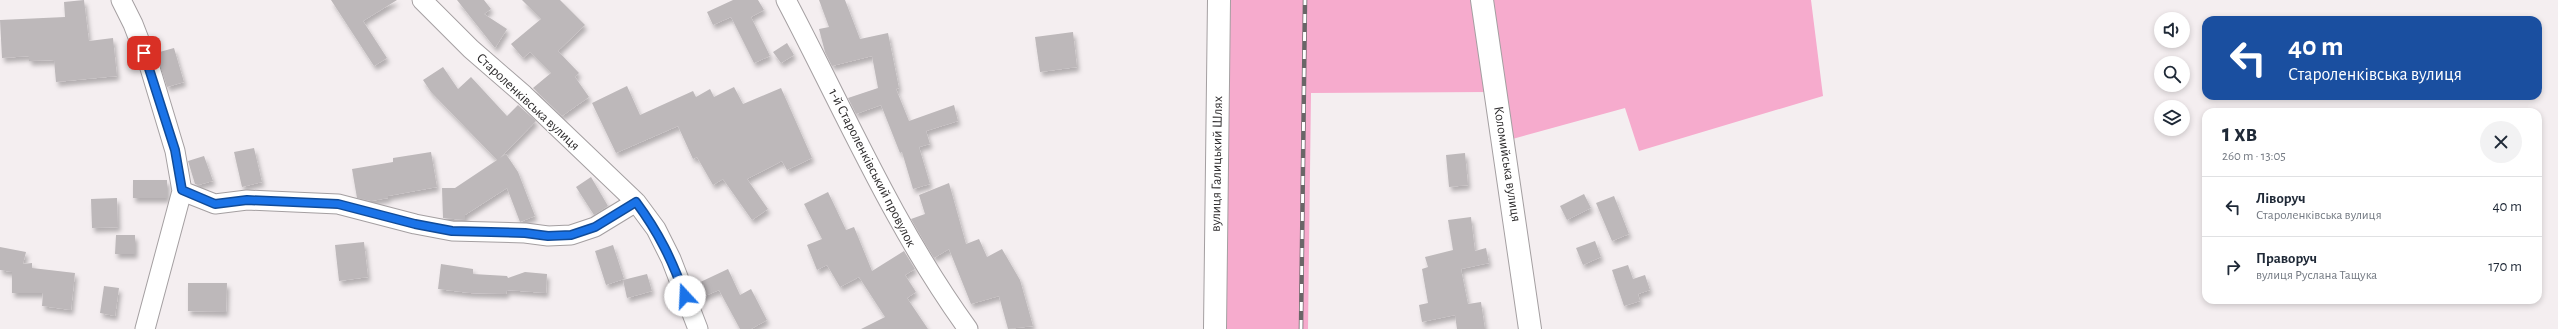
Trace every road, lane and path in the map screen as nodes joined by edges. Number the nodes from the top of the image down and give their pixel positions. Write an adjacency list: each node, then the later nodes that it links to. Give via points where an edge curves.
1 (121, 0): 6 (street, via 150,68 175,150)
2 (422, 0): 7 (street, Староленківська вулиця)
3 (786, 0): 10 (street, 1-й Староленківський провулок, via 872,174 936,285)
4 (1219, 0): 11 (main road, вулиця Галицький Шлях)
5 (1482, 0): 12 (main road, Коломийська вулиця)
6 (182, 190): 7 (street, via 215,204 247,200 338,204 452,231 548,236 571,235 595,227); 8 (street)
7 (636, 202): 9 (street, Староленківська вулиця, via 656,229 671,259)
8 (144, 329)
9 (698, 329)
10 (968, 329)
11 (1215, 329)
12 (1530, 329)

